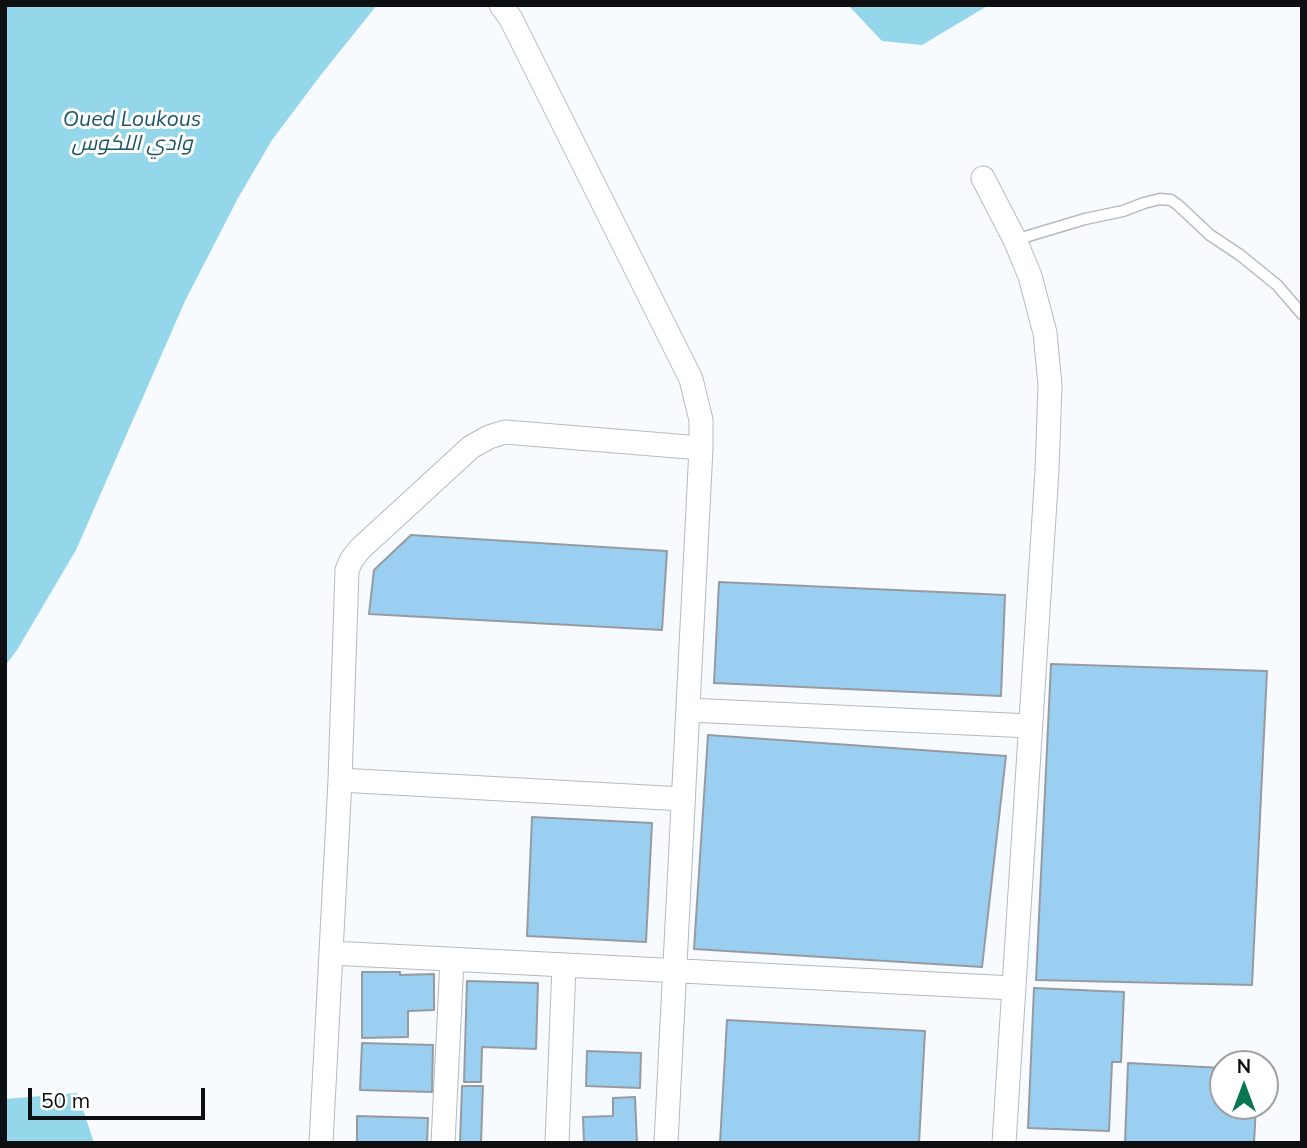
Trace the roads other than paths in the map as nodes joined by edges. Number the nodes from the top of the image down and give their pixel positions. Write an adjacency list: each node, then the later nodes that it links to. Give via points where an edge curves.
1 (501, 5): 5 (street, via 691,379 701,420)
2 (983, 178): 3 (street)
3 (1015, 240): 4 (lane, via 1144,203 1171,200 1277,285); 7 (street, via 1030,275 1045,333 1050,385)
4 (1302, 314)
5 (701, 448): 6 (street); 8 (street, via 505,432 471,447 390,521 360,549 347,570)
6 (688, 710): 7 (street); 9 (street)
7 (1030, 726): 14 (street)
8 (340, 780): 9 (street); 10 (street)
9 (683, 799): 13 (street)
10 (331, 953): 11 (street); 15 (street)
11 (452, 960): 12 (street); 16 (street)
12 (564, 965): 13 (street); 17 (street)
13 (675, 971): 14 (street); 18 (street)
14 (1013, 988): 19 (street)
15 (321, 1143)
16 (443, 1143)
17 (557, 1143)
18 (666, 1143)
19 (1003, 1143)

